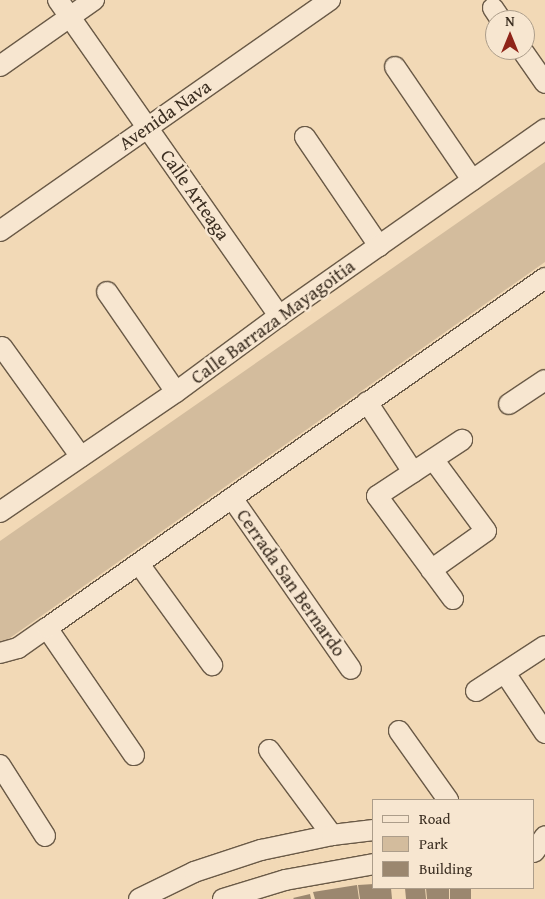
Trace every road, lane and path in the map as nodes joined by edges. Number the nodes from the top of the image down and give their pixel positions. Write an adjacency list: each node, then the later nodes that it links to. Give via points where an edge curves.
1 (58, 0): 4 (street, Calle Arteaga)
2 (94, 0): 4 (street)
3 (330, 0): 9 (street, Avenida Nava)
4 (70, 17): 6 (street); 9 (street, Calle Arteaga)
5 (529, 60): 8 (street)
6 (0, 66)
7 (396, 67): 12 (street)
8 (545, 83)
9 (148, 127): 13 (street, Avenida Nava); 17 (street, Calle Arteaga)
10 (545, 129): 12 (street, Calle Barraza Mayagoitia)
11 (305, 137): 14 (street)
12 (472, 180): 14 (street, Calle Barraza Mayagoitia)
13 (0, 231)
14 (379, 246): 17 (street, Calle Barraza Mayagoitia)
15 (545, 278): 21 (street)
16 (107, 292): 20 (street)
17 (279, 316): 20 (street, Calle Barraza Mayagoitia)
18 (2, 347): 24 (street)
19 (542, 388): 22 (street)
20 (176, 392): 24 (street, Calle Barraza Mayagoitia)
21 (367, 402): 26 (street); 27 (street)
22 (509, 404)
23 (462, 440): 25 (street)
24 (81, 458): 28 (street, Calle Barraza Mayagoitia)
25 (433, 460): 26 (street); 30 (street, via 486,531)
26 (414, 472): 30 (street, via 377,496)
27 (232, 498): 29 (street); 36 (street, Cerrada San Bernardo)
28 (0, 512)
29 (139, 564): 32 (street); 35 (street)
30 (431, 570): 31 (street)
31 (453, 599)
32 (47, 628): 34 (street, via 18,648); 42 (street)
33 (545, 646): 37 (street)
34 (0, 653)
35 (212, 665)
36 (351, 669)
37 (505, 673): 38 (street); 39 (street)
38 (476, 691)
39 (543, 725)
40 (399, 731): 44 (street)
41 (269, 750): 46 (street)
42 (134, 755)
43 (0, 765): 47 (street)
44 (447, 799)
45 (372, 830): 46 (street)
46 (332, 835): 51 (street, via 261,850 202,869)
47 (45, 836)
48 (545, 836): 49 (street)
49 (535, 851)
50 (372, 864): 52 (street, via 284,880)
51 (139, 899)
52 (223, 899)

